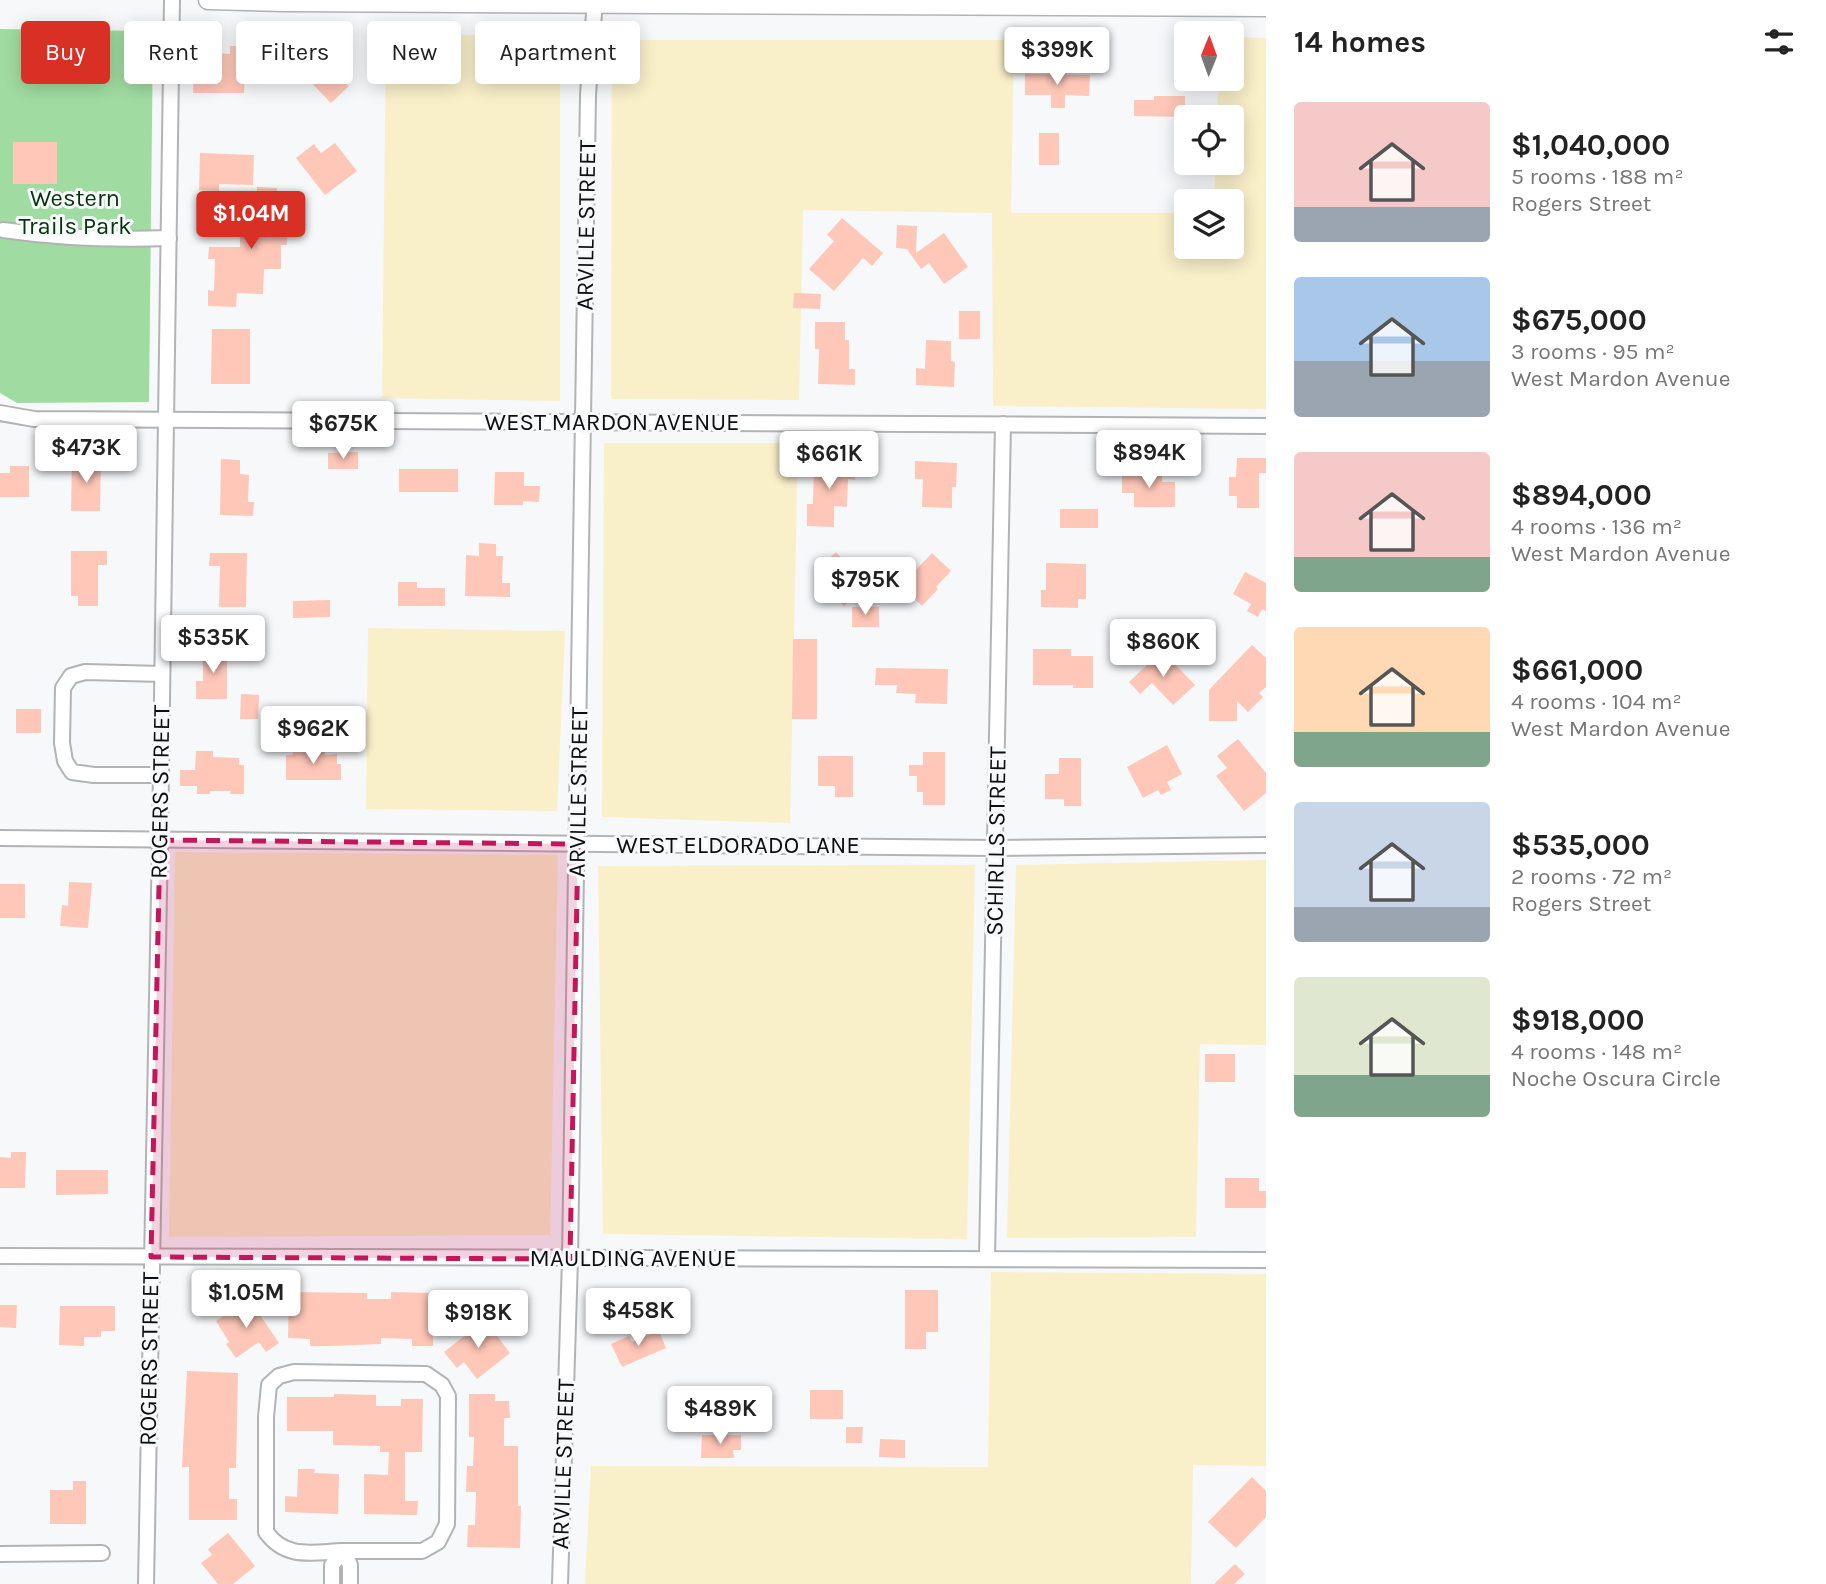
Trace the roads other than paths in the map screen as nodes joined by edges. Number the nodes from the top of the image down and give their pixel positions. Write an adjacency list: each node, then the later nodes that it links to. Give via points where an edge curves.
1 (172, 0): 8 (street, ROGERS STREET)
2 (208, 0): 3 (main road)
3 (595, 1): 4 (main road); 11 (street, ARVILLE STREET, via 588,95)
4 (775, 2): 5 (main road)
5 (1018, 3): 6 (main road)
6 (1266, 7)
7 (4, 230): 8 (street, via 98,239)
8 (169, 238): 10 (street, ROGERS STREET)
9 (0, 413): 10 (street, WEST MARDON AVENUE, via 34,419)
10 (166, 420): 11 (street, WEST MARDON AVENUE); 14 (street, ROGERS STREET)
11 (582, 421): 12 (street, WEST MARDON AVENUE); 18 (street, ARVILLE STREET)
12 (1003, 424): 13 (street, WEST MARDON AVENUE); 20 (street, SCHIRLLS STREET)
13 (1266, 426)
14 (162, 674): 15 (street, ROGERS STREET); 15 (street, via 85,671 71,676 63,688 62,743 72,772)
15 (161, 775): 17 (street, ROGERS STREET)
16 (0, 838): 17 (street, WEST ELDORADO LANE)
17 (160, 840): 18 (street, WEST ELDORADO LANE); 22 (street, ROGERS STREET)
18 (578, 844): 20 (street, WEST ELDORADO LANE); 24 (street, ARVILLE STREET)
19 (1266, 845): 20 (street, WEST ELDORADO LANE)
20 (996, 848): 23 (street, SCHIRLLS STREET)
21 (0, 1256): 22 (street, MAULDING AVENUE)
22 (151, 1257): 24 (street, MAULDING AVENUE); 29 (street, ROGERS STREET)
23 (987, 1258): 24 (street, MAULDING AVENUE); 25 (street, MAULDING AVENUE)
24 (570, 1259): 32 (street, ARVILLE STREET)
25 (1266, 1260)
26 (344, 1551): 26 (street, via 422,1551 438,1542 447,1524 448,1396 442,1385 426,1374 294,1372 269,1385 266,1532 275,1545 291,1552); 30 (street, via 332,1564); 31 (street)
27 (102, 1553): 28 (street)
28 (0, 1554)
29 (146, 1584)
30 (332, 1584)
31 (350, 1584)
32 (560, 1584)

